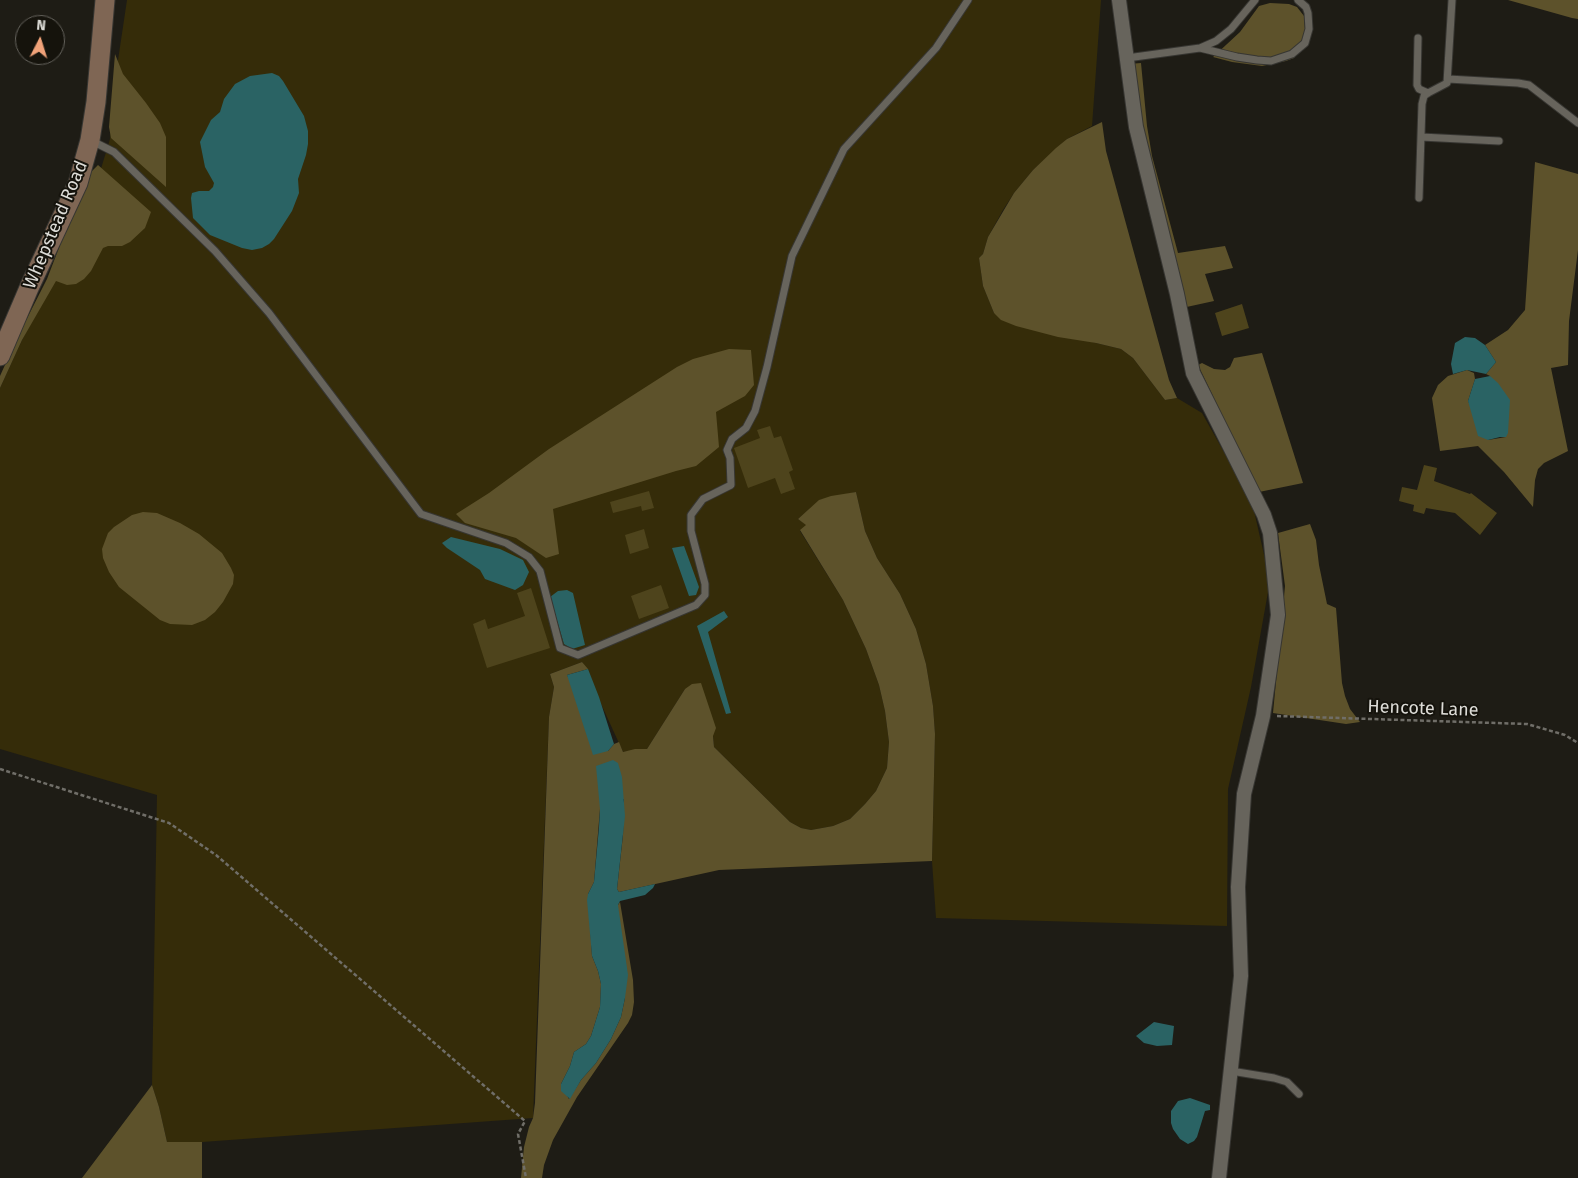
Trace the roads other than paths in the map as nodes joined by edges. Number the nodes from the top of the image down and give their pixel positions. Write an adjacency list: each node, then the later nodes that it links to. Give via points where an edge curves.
1 (105, 0): 14 (main road, Whepstead Road)
2 (968, 0): 14 (lane, via 936,48 844,149 792,256 755,411 746,428 732,439 727,450 731,485 703,499 691,515 691,531 705,584 704,595 696,605 578,655 560,648 540,571 529,557 506,543 421,514 270,313 215,251 114,152)
3 (1119, 0): 9 (street)
4 (1255, 0): 8 (lane, via 1231,29)
5 (1298, 0): 8 (lane, via 1306,7 1309,30 1305,43 1292,54 1271,61)
6 (1452, 0): 10 (lane)
7 (1418, 38): 11 (lane, via 1417,85)
8 (1200, 48): 9 (lane)
9 (1127, 58): 18 (street, via 1136,127 1193,372 1264,515 1270,534 1278,615 1263,716 1244,794 1238,887 1241,976)
10 (1448, 79): 11 (lane, via 1443,86); 12 (lane, via 1529,85)
11 (1428, 93): 13 (lane, via 1422,104)
12 (1578, 123)
13 (1421, 137): 15 (lane); 16 (lane)
14 (90, 140): 17 (main road, Whepstead Road, via 78,183)
15 (1499, 141)
16 (1419, 198)
17 (0, 356)
18 (1230, 1071): 19 (lane, via 1287,1082); 20 (street)
19 (1299, 1094)
20 (1219, 1178)

